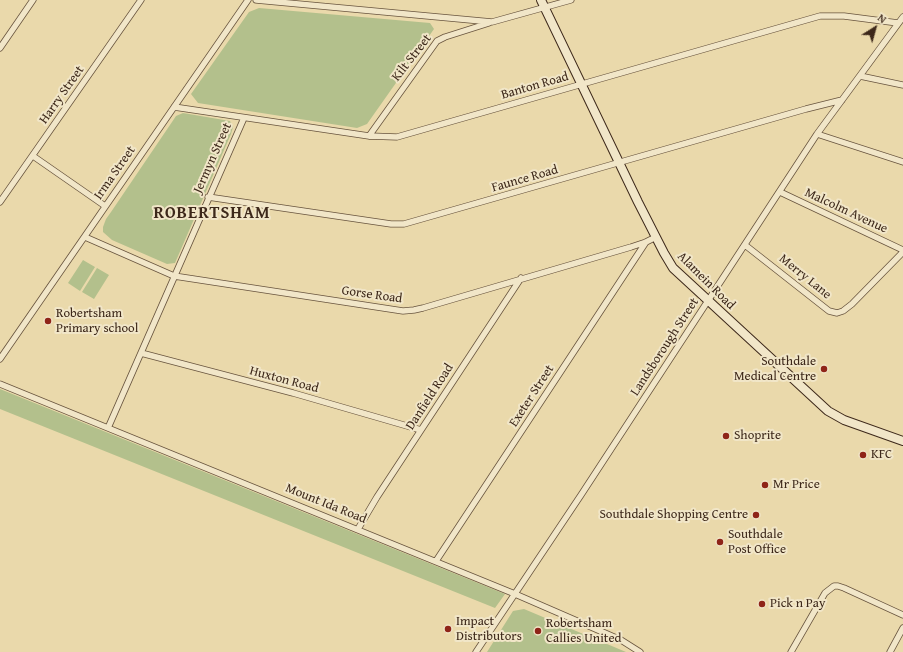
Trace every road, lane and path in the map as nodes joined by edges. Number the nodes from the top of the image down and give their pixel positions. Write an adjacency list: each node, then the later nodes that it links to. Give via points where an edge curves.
1 (33, 0): 10 (street)
2 (141, 0): 19 (street, Harry Street)
3 (248, 0): 15 (street, Irma Street)
4 (256, 0): 8 (street)
5 (571, 0): 6 (street, Kilt Street)
6 (543, 4): 8 (street, Kilt Street); 12 (main road, Alamein Road)
7 (903, 17): 9 (street, Landsborough Street)
8 (492, 22): 18 (street, Kilt Street, via 437,41)
9 (898, 23): 11 (street, Landsborough Street); 12 (street, Banton Road, via 823,15)
10 (0, 48)
11 (860, 76): 13 (street); 14 (street, Landsborough Street)
12 (581, 85): 18 (street, Banton Road, via 406,135 388,138); 21 (main road, Alamein Road)
13 (903, 85)
14 (842, 100): 17 (street, Landsborough Street); 21 (street, Faunce Road)
15 (174, 107): 16 (street, Banton Road); 25 (street, Irma Street)
16 (244, 118): 18 (street, Banton Road); 23 (street, Jermyn Street)
17 (817, 134): 20 (street); 22 (street, Landsborough Street)
18 (369, 136)
19 (33, 156): 24 (street, Harry Street); 25 (street)
20 (903, 162)
21 (620, 163): 23 (street, Faunce Road, via 404,224); 27 (main road, Alamein Road)
22 (780, 192): 29 (street, Landsborough Street); 30 (street, Malcolm Avenue)
23 (208, 196): 31 (street, Jermyn Street)
24 (0, 202)
25 (105, 206): 26 (street, Irma Street)
26 (85, 237): 31 (street, Gorse Road); 35 (street, Irma Street)
27 (656, 237): 28 (street, Gorse Road); 33 (main road, Alamein Road, via 673,268)
28 (646, 242): 32 (street, Gorse Road); 41 (street, Exeter Street)
29 (745, 244): 30 (street, Merry Lane, via 829,311 836,313 852,304); 33 (street, Landsborough Street)
30 (903, 251)
31 (174, 276): 32 (street, Gorse Road, via 402,311 423,308); 34 (street, Jermyn Street)
32 (521, 278): 38 (street, Danfield Road)
33 (709, 301): 39 (main road, Alamein Road, via 828,411 844,420); 42 (street, Landsborough Street)
34 (141, 353): 37 (street, Jermyn Street); 38 (street, Huxton Road)
35 (0, 359)
36 (0, 384): 37 (street, Mount Ida Road)
37 (108, 428): 40 (street, Mount Ida Road)
38 (421, 430): 40 (street, Danfield Road)
39 (903, 442)
40 (358, 529): 41 (street, Mount Ida Road)
41 (436, 561): 42 (street, Mount Ida Road)
42 (515, 594): 45 (street, Landsborough Street); 46 (street, Mount Ida Road, via 622,640)
43 (903, 615): 47 (street, via 838,586 832,587 825,593)
44 (903, 628): 48 (street)
45 (476, 652)
46 (640, 652)
47 (791, 652)
48 (890, 652)

